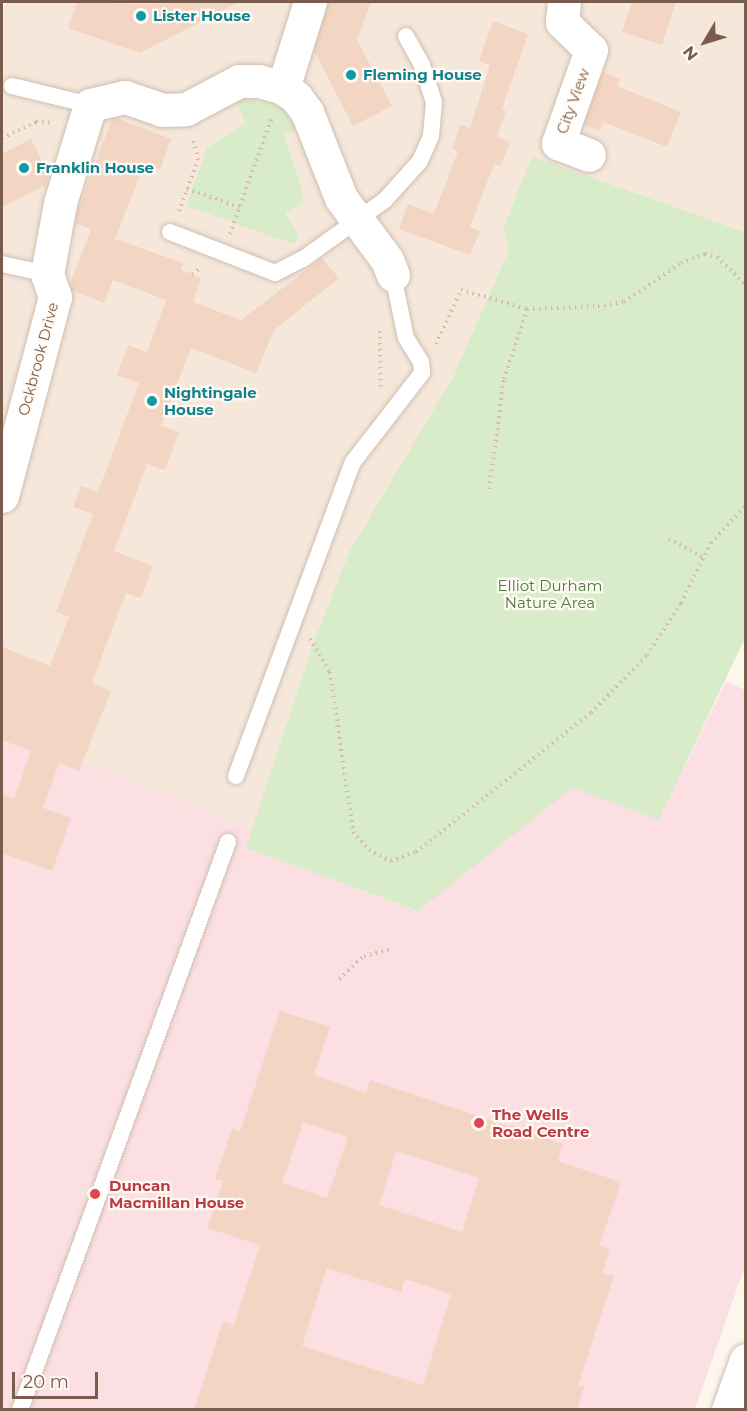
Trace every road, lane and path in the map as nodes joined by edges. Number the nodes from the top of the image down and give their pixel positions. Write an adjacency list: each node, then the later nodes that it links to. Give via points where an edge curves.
1 (310, 2): 5 (street)
2 (564, 2): 9 (street, City View, via 562,22 591,50 558,143)
3 (406, 36): 12 (lane, via 422,65 434,102 431,136 420,160 385,200)
4 (12, 86): 7 (lane)
5 (283, 88): 6 (street, via 260,81 239,81); 11 (path); 12 (street, via 307,112)
6 (186, 109): 7 (street, via 162,110 125,97); 10 (path, via 198,160)
7 (87, 119): 8 (path, via 47,121); 16 (street, Ockbrook Drive, via 60,203)
8 (2, 138)
9 (593, 157)
10 (187, 189): 11 (path); 13 (path)
11 (240, 207): 14 (path)
12 (354, 221): 14 (lane, via 303,259 275,273); 18 (street, via 387,260)
13 (170, 232): 14 (lane)
14 (224, 251): 17 (path)
15 (2, 264): 16 (lane)
16 (47, 274): 22 (street, Ockbrook Drive, via 55,297 34,382)
17 (192, 274)
18 (393, 275): 21 (lane, via 406,338)
19 (746, 285): 20 (path, via 717,257 705,254 681,263 624,302)
20 (528, 309): 21 (path, via 461,290 435,347); 23 (path, via 504,379)
21 (421, 362): 28 (lane, via 422,373 353,462)
22 (4, 474)
23 (489, 489)
24 (746, 505): 26 (path, via 711,543)
25 (669, 538): 26 (path)
26 (704, 558): 27 (path, via 647,655 591,713 416,852 391,861 369,850 353,832 330,672)
27 (314, 641)
28 (236, 776)
29 (228, 842): 33 (lane)
30 (393, 949): 31 (path, via 364,956)
31 (339, 979)
32 (746, 1360): 34 (street)
33 (20, 1410)
34 (728, 1410)

